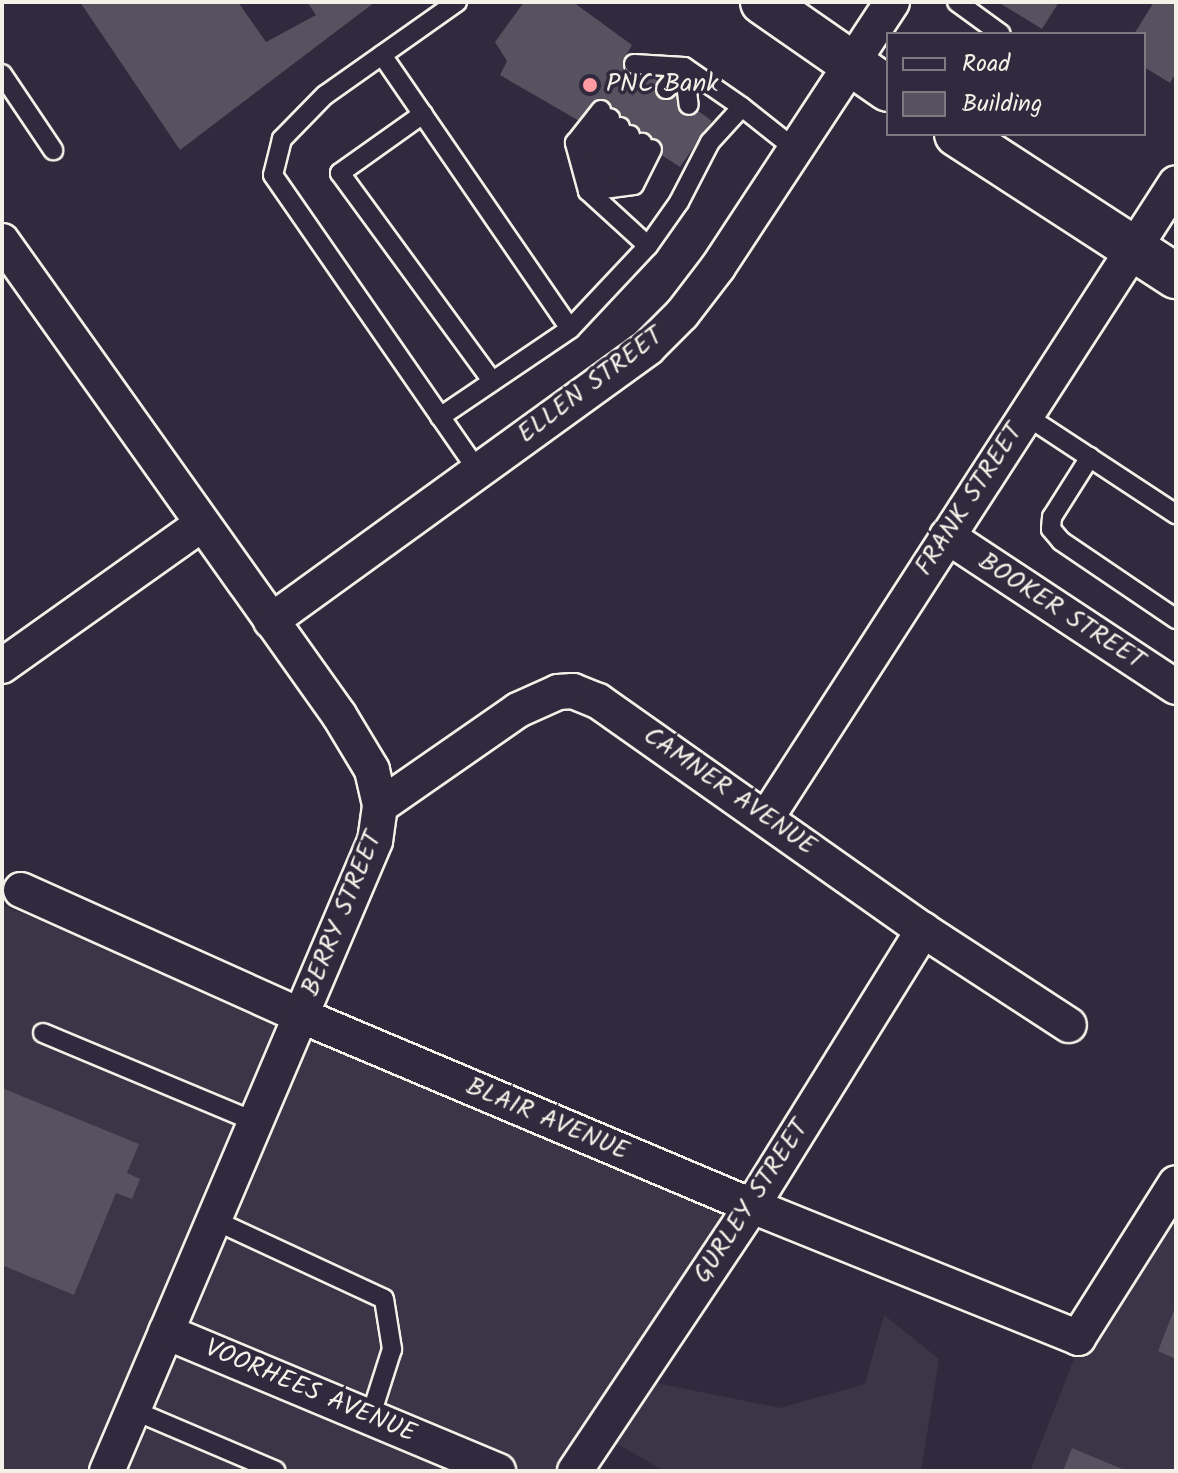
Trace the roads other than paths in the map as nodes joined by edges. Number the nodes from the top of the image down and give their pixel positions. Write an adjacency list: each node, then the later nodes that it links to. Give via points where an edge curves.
1 (457, 2): 6 (lane)
2 (763, 2): 7 (main road)
3 (892, 2): 7 (street, ELLEN STREET)
4 (957, 2): 5 (lane)
5 (998, 32)
6 (382, 55): 13 (lane); 27 (lane, via 325,95 282,139 273,175)
7 (851, 65): 11 (main road); 16 (street, ELLEN STREET)
8 (684, 67): 10 (lane); 10 (lane); 10 (lane); 12 (lane)
9 (2, 74): 17 (lane)
10 (661, 85)
11 (886, 88)
12 (742, 107): 16 (lane); 21 (lane, via 710,142 679,202)
13 (423, 114): 24 (lane); 25 (lane, via 340,173)
14 (626, 130): 19 (lane); 19 (lane, via 634,185); 19 (lane, via 575,143)
15 (972, 138): 22 (main road)
16 (795, 149): 29 (street, ELLEN STREET, via 718,267 648,348)
17 (53, 150)
18 (1176, 183): 22 (street, FRANK STREET)
19 (588, 191): 21 (lane)
20 (2, 241): 31 (street, BERRY STREET)
21 (648, 246): 24 (lane)
22 (1134, 248): 23 (main road); 26 (street, FRANK STREET)
23 (1176, 276)
24 (570, 329): 25 (lane)
25 (492, 381): 27 (lane)
26 (1025, 415): 28 (lane); 32 (street, FRANK STREET)
27 (440, 417): 29 (lane)
28 (1090, 457): 30 (lane); 33 (lane, via 1052,517 1051,529)
29 (478, 471): 34 (street, ELLEN STREET)
30 (1176, 514)
31 (202, 524): 34 (street, BERRY STREET); 35 (street)
32 (947, 536): 36 (street, BOOKER STREET); 38 (street, FRANK STREET)
33 (1176, 619)
34 (271, 621): 37 (street, BERRY STREET, via 372,770)
35 (2, 666)
36 (1176, 687)
37 (380, 806): 38 (street, CAMNER AVENUE, via 518,710 573,691 598,701); 41 (street, BERRY STREET, via 375,841)
38 (767, 817): 40 (street, CAMNER AVENUE)
39 (21, 890): 41 (street, BLAIR AVENUE)
40 (923, 930): 42 (street, CAMNER AVENUE); 46 (street, GURLEY STREET)
41 (302, 1016): 44 (street, BERRY STREET); 46 (street, BLAIR AVENUE)
42 (1069, 1025)
43 (43, 1033): 44 (lane)
44 (256, 1122): 47 (street, BERRY STREET)
45 (1176, 1183): 46 (street, BLAIR AVENUE, via 1078,1338)
46 (752, 1206): 54 (street, GURLEY STREET)
47 (214, 1220): 48 (street, BERRY STREET); 50 (lane, via 384,1299 392,1349)
48 (166, 1332): 49 (street, BERRY STREET); 50 (street, VOORHEES AVENUE)
49 (133, 1410): 51 (street, BERRY STREET); 52 (lane)
50 (370, 1418): 53 (street, VOORHEES AVENUE)
51 (107, 1471)
52 (276, 1471)
53 (498, 1471)
54 (575, 1471)

